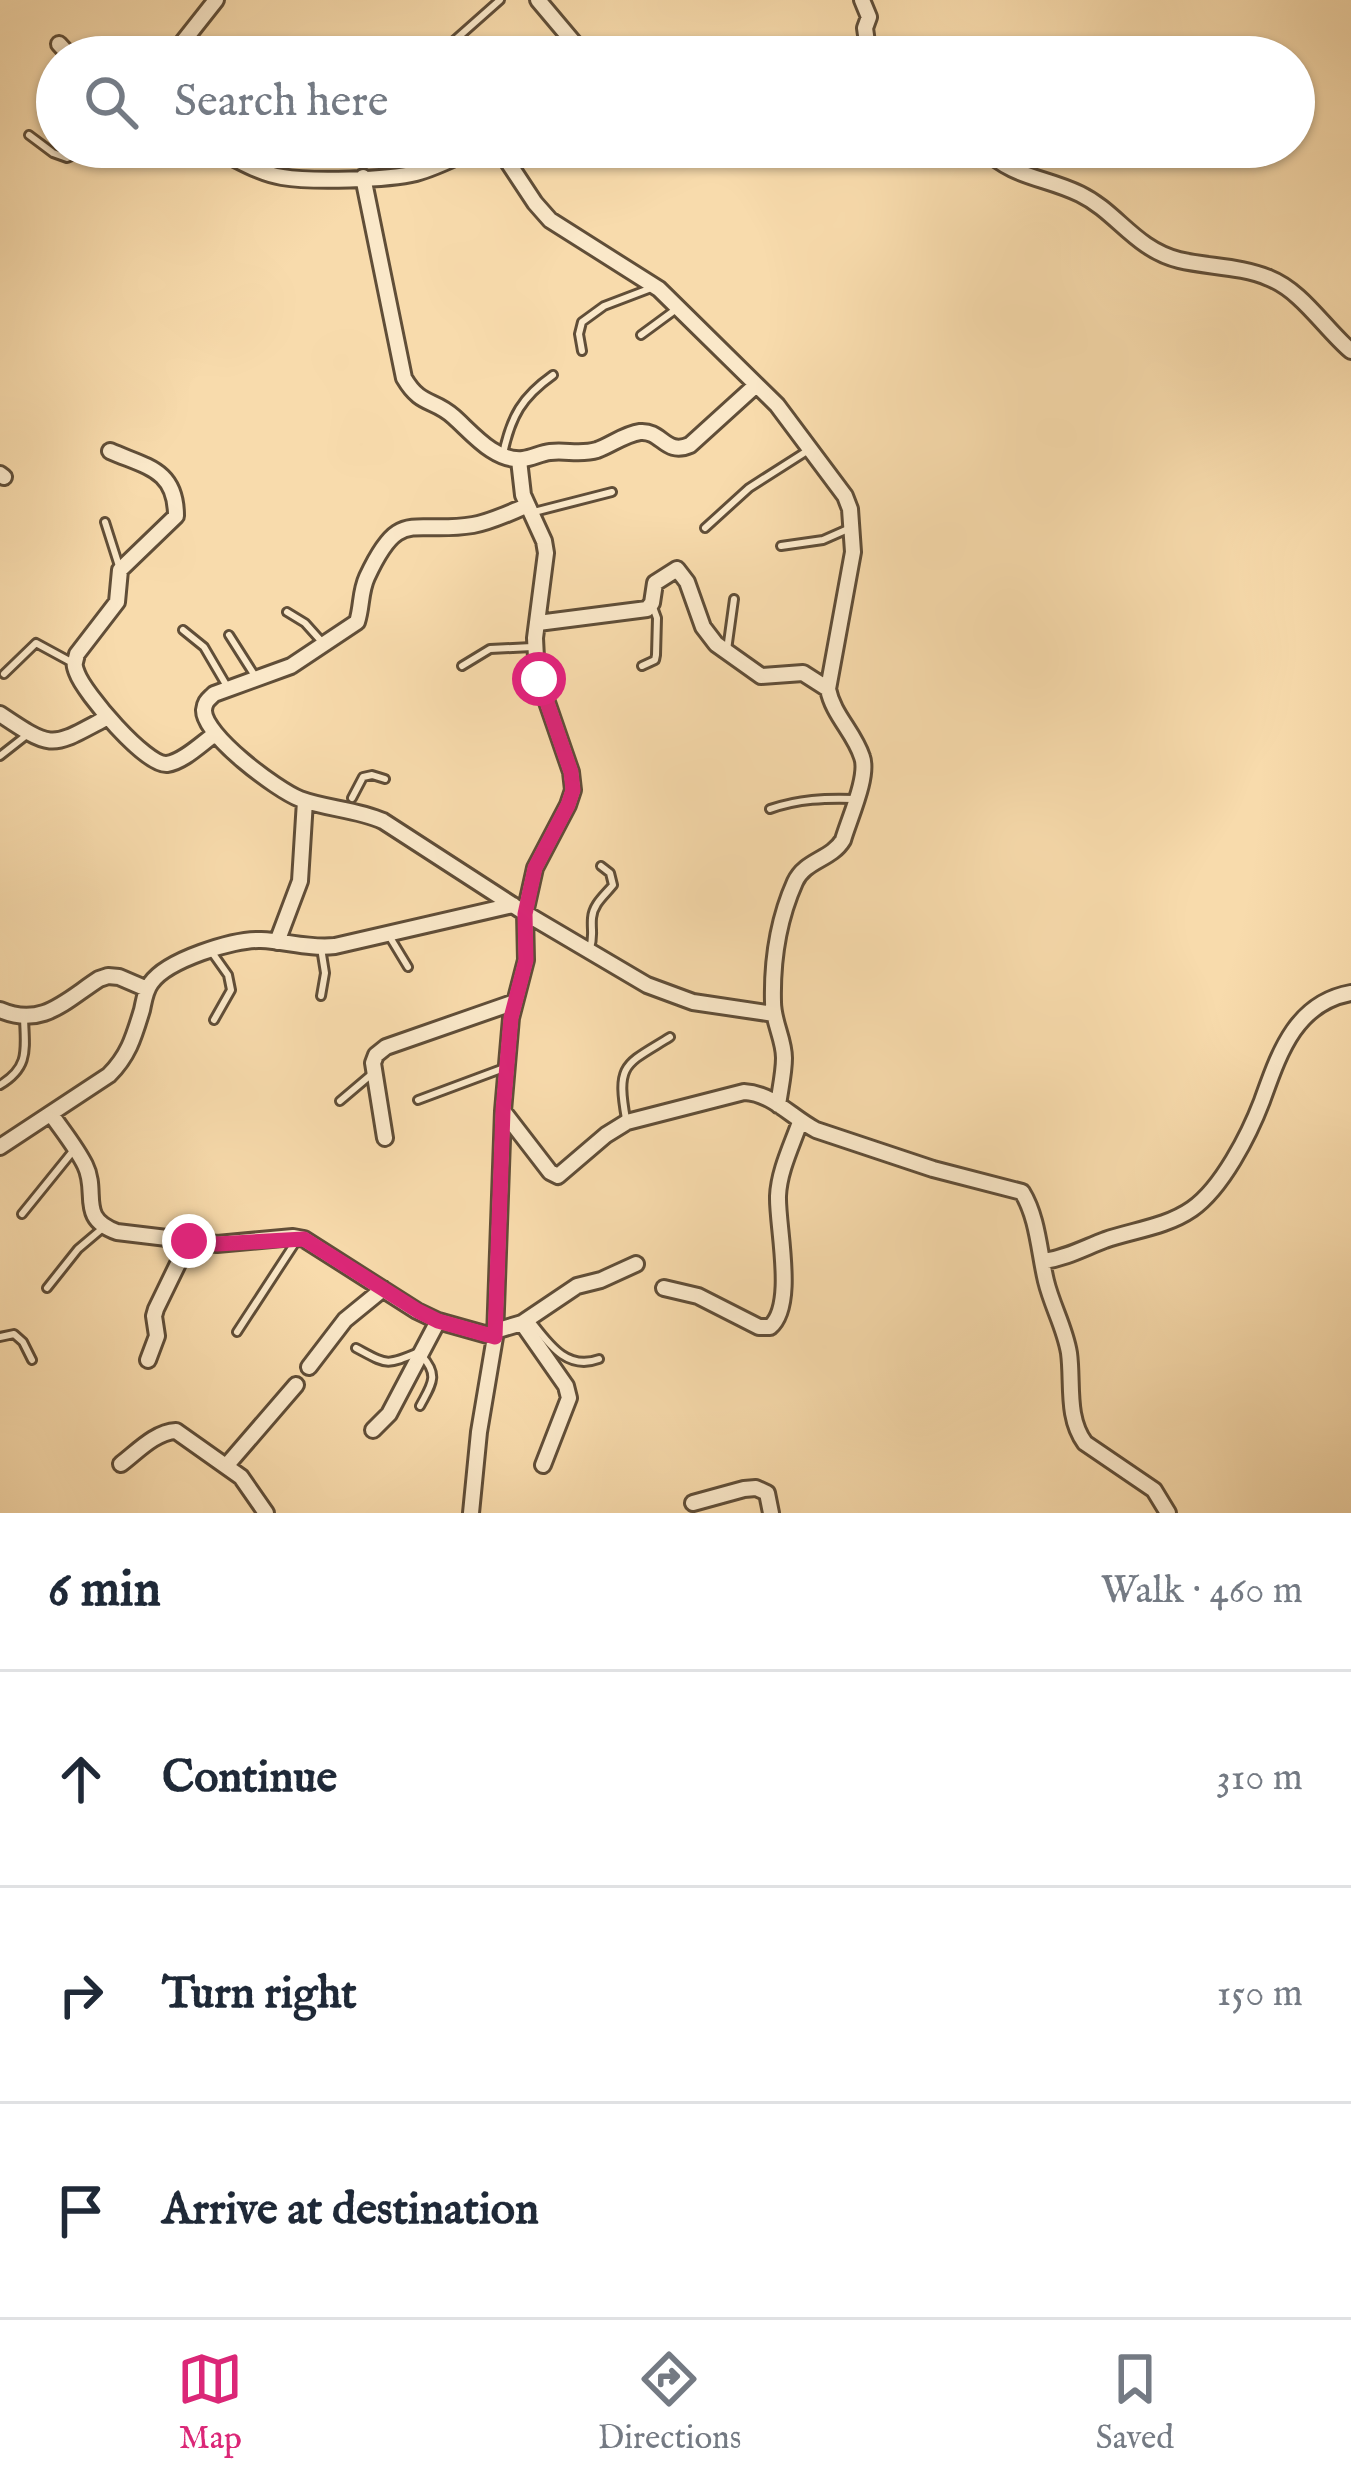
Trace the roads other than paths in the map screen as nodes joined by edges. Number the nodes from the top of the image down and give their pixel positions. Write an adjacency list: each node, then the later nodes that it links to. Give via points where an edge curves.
1 (216, 0): 5 (street)
2 (500, 0): 6 (lane)
3 (538, 0): 7 (street)
4 (862, 0): 8 (street)
5 (187, 36)
6 (460, 36)
7 (568, 36)
8 (866, 36)
9 (29, 135): 10 (lane)
10 (36, 141)
11 (260, 168): 15 (street, via 280,177)
12 (428, 168): 15 (street)
13 (512, 168): 16 (street, via 550,220)
14 (1009, 168): 20 (street, via 1080,194 1177,260 1270,278)
15 (363, 177): 25 (street, via 404,378 423,402)
16 (655, 286): 17 (street); 19 (lane, via 582,322)
17 (678, 308): 18 (lane); 22 (street)
18 (641, 335)
19 (582, 351)
20 (1351, 351)
21 (553, 375): 25 (lane, via 528,393)
22 (755, 386): 23 (street); 26 (street, via 681,449 645,431 597,450)
23 (811, 448): 30 (street, via 845,496); 31 (lane)
24 (110, 451): 33 (street, via 168,479 176,507 170,524)
25 (503, 454): 26 (street)
26 (520, 460): 28 (street)
27 (612, 492): 28 (lane)
28 (528, 510): 37 (street, via 546,553); 40 (street, via 470,526 398,531 364,581 357,622)
29 (105, 522): 33 (lane)
30 (851, 527): 32 (lane); 49 (street)
31 (705, 528)
32 (781, 546)
33 (120, 570): 43 (street, via 117,602)
34 (734, 599): 42 (lane)
35 (652, 603): 37 (street); 42 (street, via 655,583 677,569 708,636); 45 (lane, via 656,655)
36 (286, 612): 40 (lane)
37 (538, 622): 41 (street)
38 (183, 630): 48 (lane, via 204,646)
39 (229, 635): 47 (lane)
40 (324, 645): 47 (street)
41 (536, 646): 44 (lane, via 490,649); 61 (street, via 573,790)
42 (727, 650): 49 (street, via 761,676 803,673)
43 (75, 663): 46 (lane, via 36,643); 51 (street)
44 (463, 666)
45 (642, 666)
46 (4, 674)
47 (256, 679): 48 (street)
48 (228, 688): 53 (street, via 206,702)
49 (828, 689): 56 (street, via 863,758)
50 (0, 714): 52 (street)
51 (108, 717): 52 (street, via 54,742); 53 (street, via 162,764)
52 (28, 734): 54 (lane)
53 (215, 734): 57 (street)
54 (0, 756)
55 (385, 779): 58 (lane, via 363,777)
56 (855, 799): 59 (lane); 73 (street, via 837,850 796,879 776,944)
57 (305, 801): 58 (street); 63 (street, via 300,881)
58 (349, 804): 61 (street)
59 (770, 809)
60 (601, 866): 66 (lane, via 613,885 592,915)
61 (519, 909): 62 (street); 66 (street); 71 (street, via 526,960)
62 (388, 934): 64 (street); 67 (lane)
63 (277, 942): 64 (street); 65 (street)
64 (321, 948): 70 (lane)
65 (211, 951): 68 (street, via 163,972); 75 (lane, via 231,983)
66 (589, 951): 73 (street, via 670,995)
67 (408, 967)
68 (147, 989): 74 (street, via 108,976); 84 (street, via 122,1062)
69 (1351, 993): 94 (street, via 1332,997 1299,1024 1230,1165 1193,1209)
70 (321, 996)
71 (514, 1002): 77 (street); 78 (street, via 386,1047)
72 (0, 1010): 74 (street)
73 (773, 1015): 82 (street, via 784,1059)
74 (24, 1018): 79 (lane, via 24,1062)
75 (214, 1020)
76 (670, 1037): 85 (lane, via 626,1068)
77 (507, 1067): 80 (lane); 83 (street)
78 (373, 1073): 81 (lane); 87 (street)
79 (0, 1085)
80 (418, 1100)
81 (340, 1101)
82 (778, 1105): 85 (street, via 744,1092); 86 (street)
83 (503, 1111): 85 (street, via 558,1176); 102 (street)
84 (51, 1114): 88 (street); 89 (street)
85 (627, 1122)
86 (800, 1122): 94 (street, via 1022,1192); 98 (street, via 778,1196 778,1321 759,1327)
87 (385, 1138)
88 (0, 1147)
89 (75, 1149): 90 (lane); 91 (street)
90 (22, 1214)
91 (104, 1227): 93 (street); 96 (lane)
92 (298, 1238): 93 (street); 97 (street); 101 (lane)
93 (189, 1241): 108 (street, via 156,1309)
94 (1044, 1261): 120 (street, via 1069,1351 1078,1432 1154,1490)
95 (636, 1264): 100 (street, via 577,1286)
96 (47, 1288)
97 (383, 1288): 99 (street); 109 (street)
98 (664, 1288)
99 (438, 1321): 102 (street); 105 (street)
100 (525, 1321): 102 (street); 106 (lane, via 572,1360); 115 (street, via 569,1398)
101 (237, 1332)
102 (495, 1334): 118 (street)
103 (0, 1337): 107 (lane, via 14,1334)
104 (356, 1348): 105 (lane, via 391,1364)
105 (422, 1353): 111 (lane, via 433,1373); 112 (street)
106 (599, 1359)
107 (32, 1360)
108 (148, 1360)
109 (309, 1367)
110 (296, 1385): 114 (street)
111 (420, 1406)
112 (373, 1430)
113 (121, 1464): 114 (street, via 176,1431)
114 (226, 1465): 117 (street)
115 (543, 1465)
116 (693, 1503): 119 (street, via 756,1488 767,1493)
117 (266, 1513)
118 (471, 1513)
119 (771, 1513)
120 (1168, 1513)

